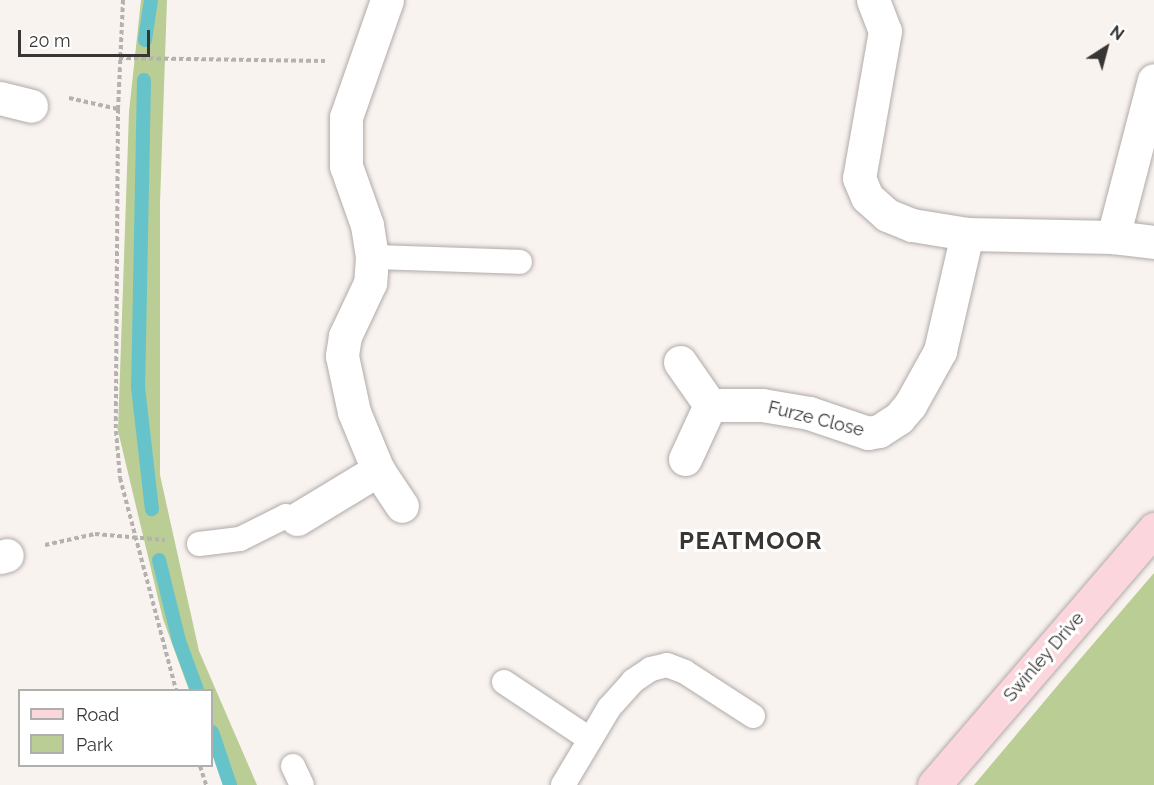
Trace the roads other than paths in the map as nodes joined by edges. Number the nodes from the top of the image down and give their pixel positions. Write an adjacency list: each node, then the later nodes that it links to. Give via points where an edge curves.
1 (387, 0): 9 (street, via 352,91 344,142 346,166 367,225)
2 (873, 0): 6 (street, via 885,31 858,178 867,197 887,215 912,225)
3 (1154, 80): 7 (street)
4 (0, 98): 5 (street)
5 (31, 106)
6 (967, 234): 7 (street); 12 (street, Furze Close, via 940,351 915,398 889,426 868,433 809,413 774,407)
7 (1113, 237): 8 (street)
8 (1154, 242)
9 (372, 257): 10 (lane); 14 (street, via 370,283 345,336 342,356 354,412)
10 (520, 262)
11 (680, 362): 12 (street)
12 (710, 405): 13 (street)
13 (685, 459)
14 (378, 470): 15 (street); 16 (street)
15 (402, 506)
16 (297, 519): 18 (lane, via 286,516 240,538)
17 (1154, 529): 23 (street, Swinley Drive)
18 (199, 544)
19 (504, 682): 21 (lane)
20 (753, 716): 21 (lane, via 704,682 667,665 651,669 633,681)
21 (588, 738): 22 (lane)
22 (563, 785)
23 (934, 785)

